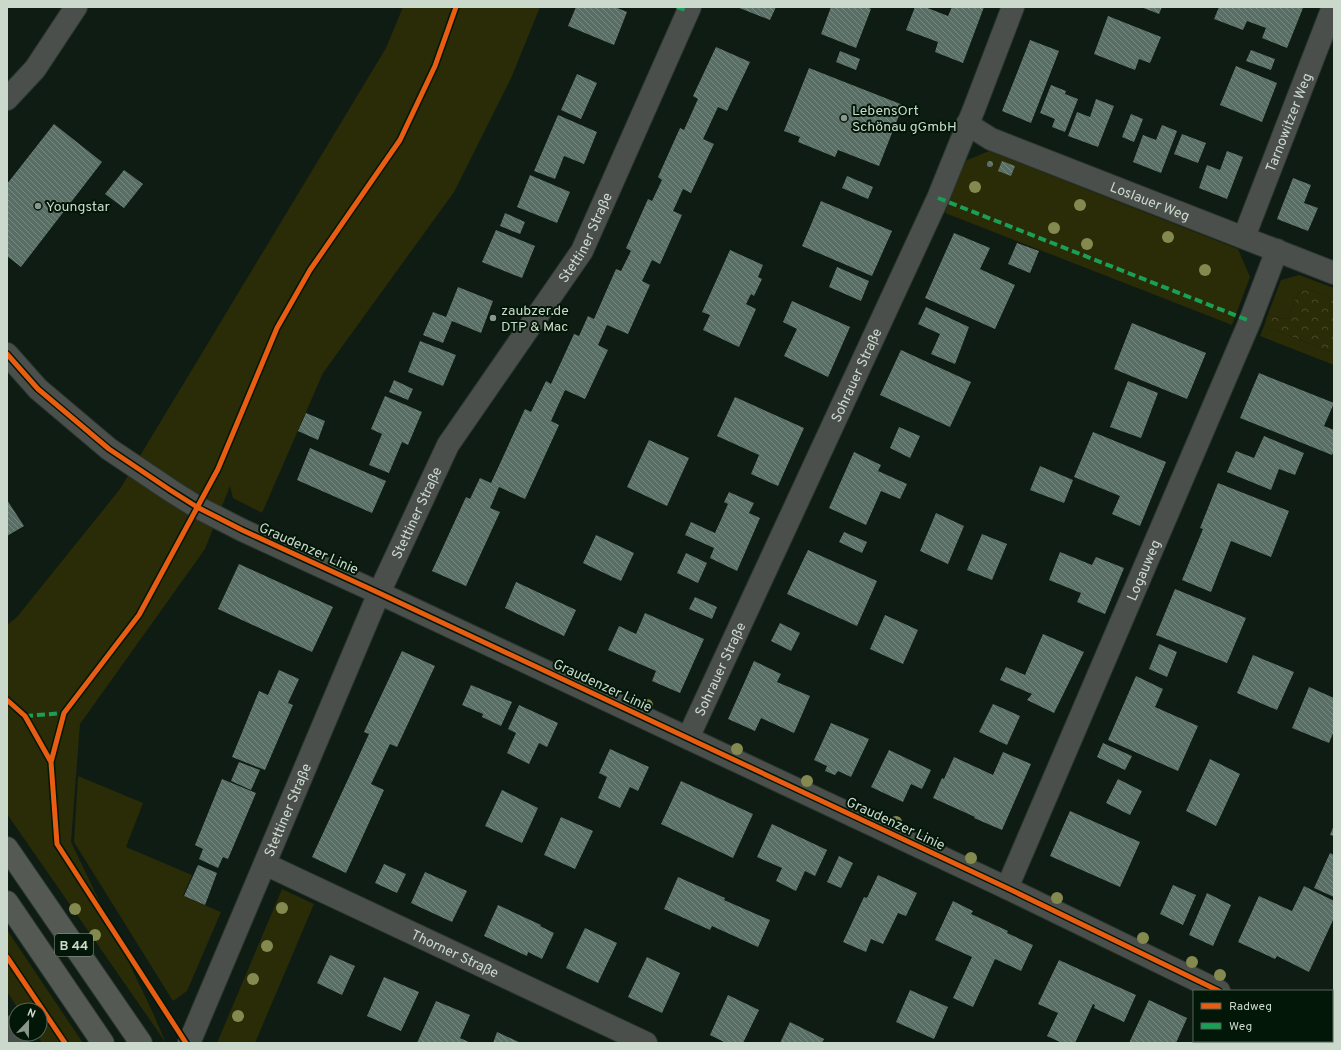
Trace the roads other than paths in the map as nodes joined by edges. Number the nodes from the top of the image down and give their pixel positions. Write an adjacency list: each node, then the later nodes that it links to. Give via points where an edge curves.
1 (76, 7): 5 (street, via 35,69)
2 (690, 7): 11 (street, Stettiner Straße, via 582,251 448,445)
3 (1013, 7): 6 (street, Sohrauer Straße)
4 (1333, 7): 7 (street, Tarnowitzer Weg)
5 (7, 98)
6 (968, 124): 7 (street, Loslauer Weg, via 991,139); 12 (street, Sohrauer Straße, via 938,198)
7 (1244, 237): 8 (street, Loslauer Weg)
8 (1277, 250): 9 (street, Loslauer Weg); 15 (street, Logauweg, via 1250,321)
9 (1334, 273)
10 (7, 354): 11 (street, Graudenzer Linie, via 38,389 103,444 170,490 242,530)
11 (380, 593): 12 (street, Graudenzer Linie); 14 (street, Stettiner Straße)
12 (688, 738): 15 (street, Graudenzer Linie)
13 (7, 848): 21 (main road, B 44)
14 (265, 864): 22 (street, Stettiner Straße); 23 (street, Thorner Straße)
15 (1007, 888): 17 (street, Graudenzer Linie)
16 (7, 902): 20 (main road, B 44)
17 (1217, 990)
18 (7, 1027): 19 (street)
19 (18, 1043)
20 (103, 1043)
21 (141, 1043)
22 (189, 1043)
23 (646, 1043)

